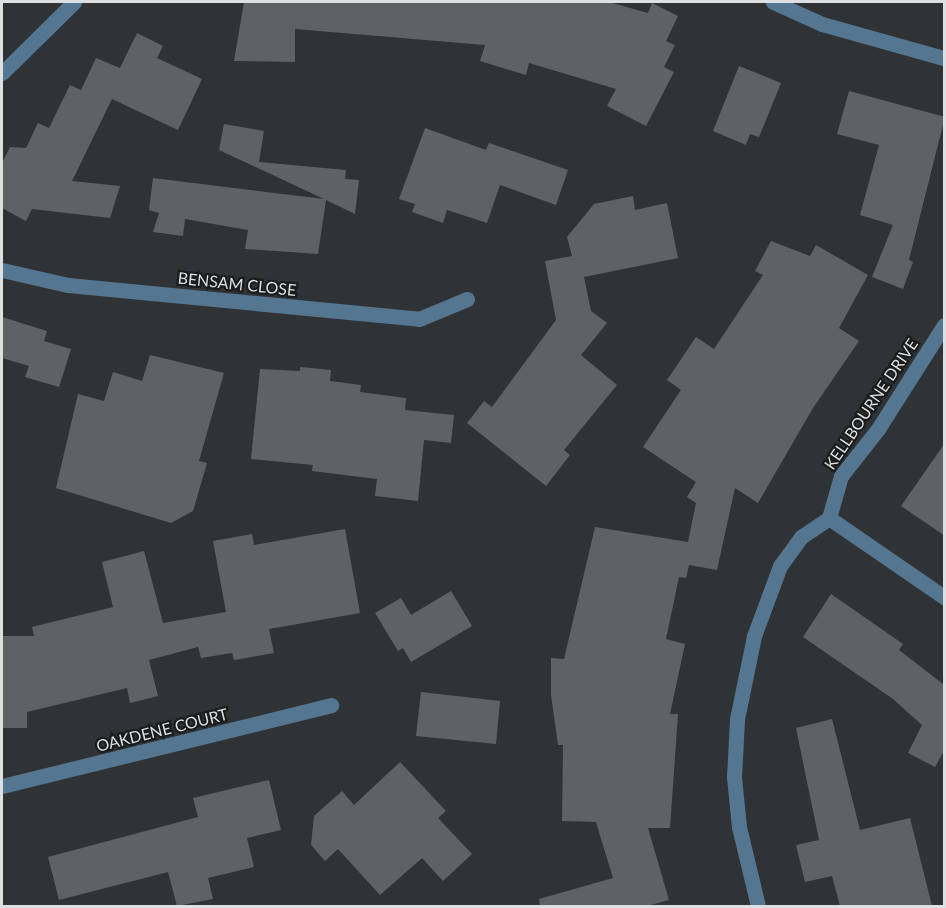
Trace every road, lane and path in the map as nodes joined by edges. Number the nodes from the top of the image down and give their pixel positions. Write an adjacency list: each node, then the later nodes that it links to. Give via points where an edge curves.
1 (773, 2): 3 (street, via 822,24)
2 (69, 3): 4 (street)
3 (945, 58)
4 (2, 73)
5 (2, 270): 6 (street, BENSAM CLOSE, via 68,285 419,320)
6 (467, 299)
7 (945, 325): 8 (street, KELLBOURNE DRIVE, via 878,429 841,476)
8 (829, 518): 9 (street); 12 (street, via 801,537 780,566 746,665 735,777 740,827)
9 (945, 597)
10 (331, 705): 11 (street, OAKDENE COURT)
11 (2, 786)
12 (758, 906)

